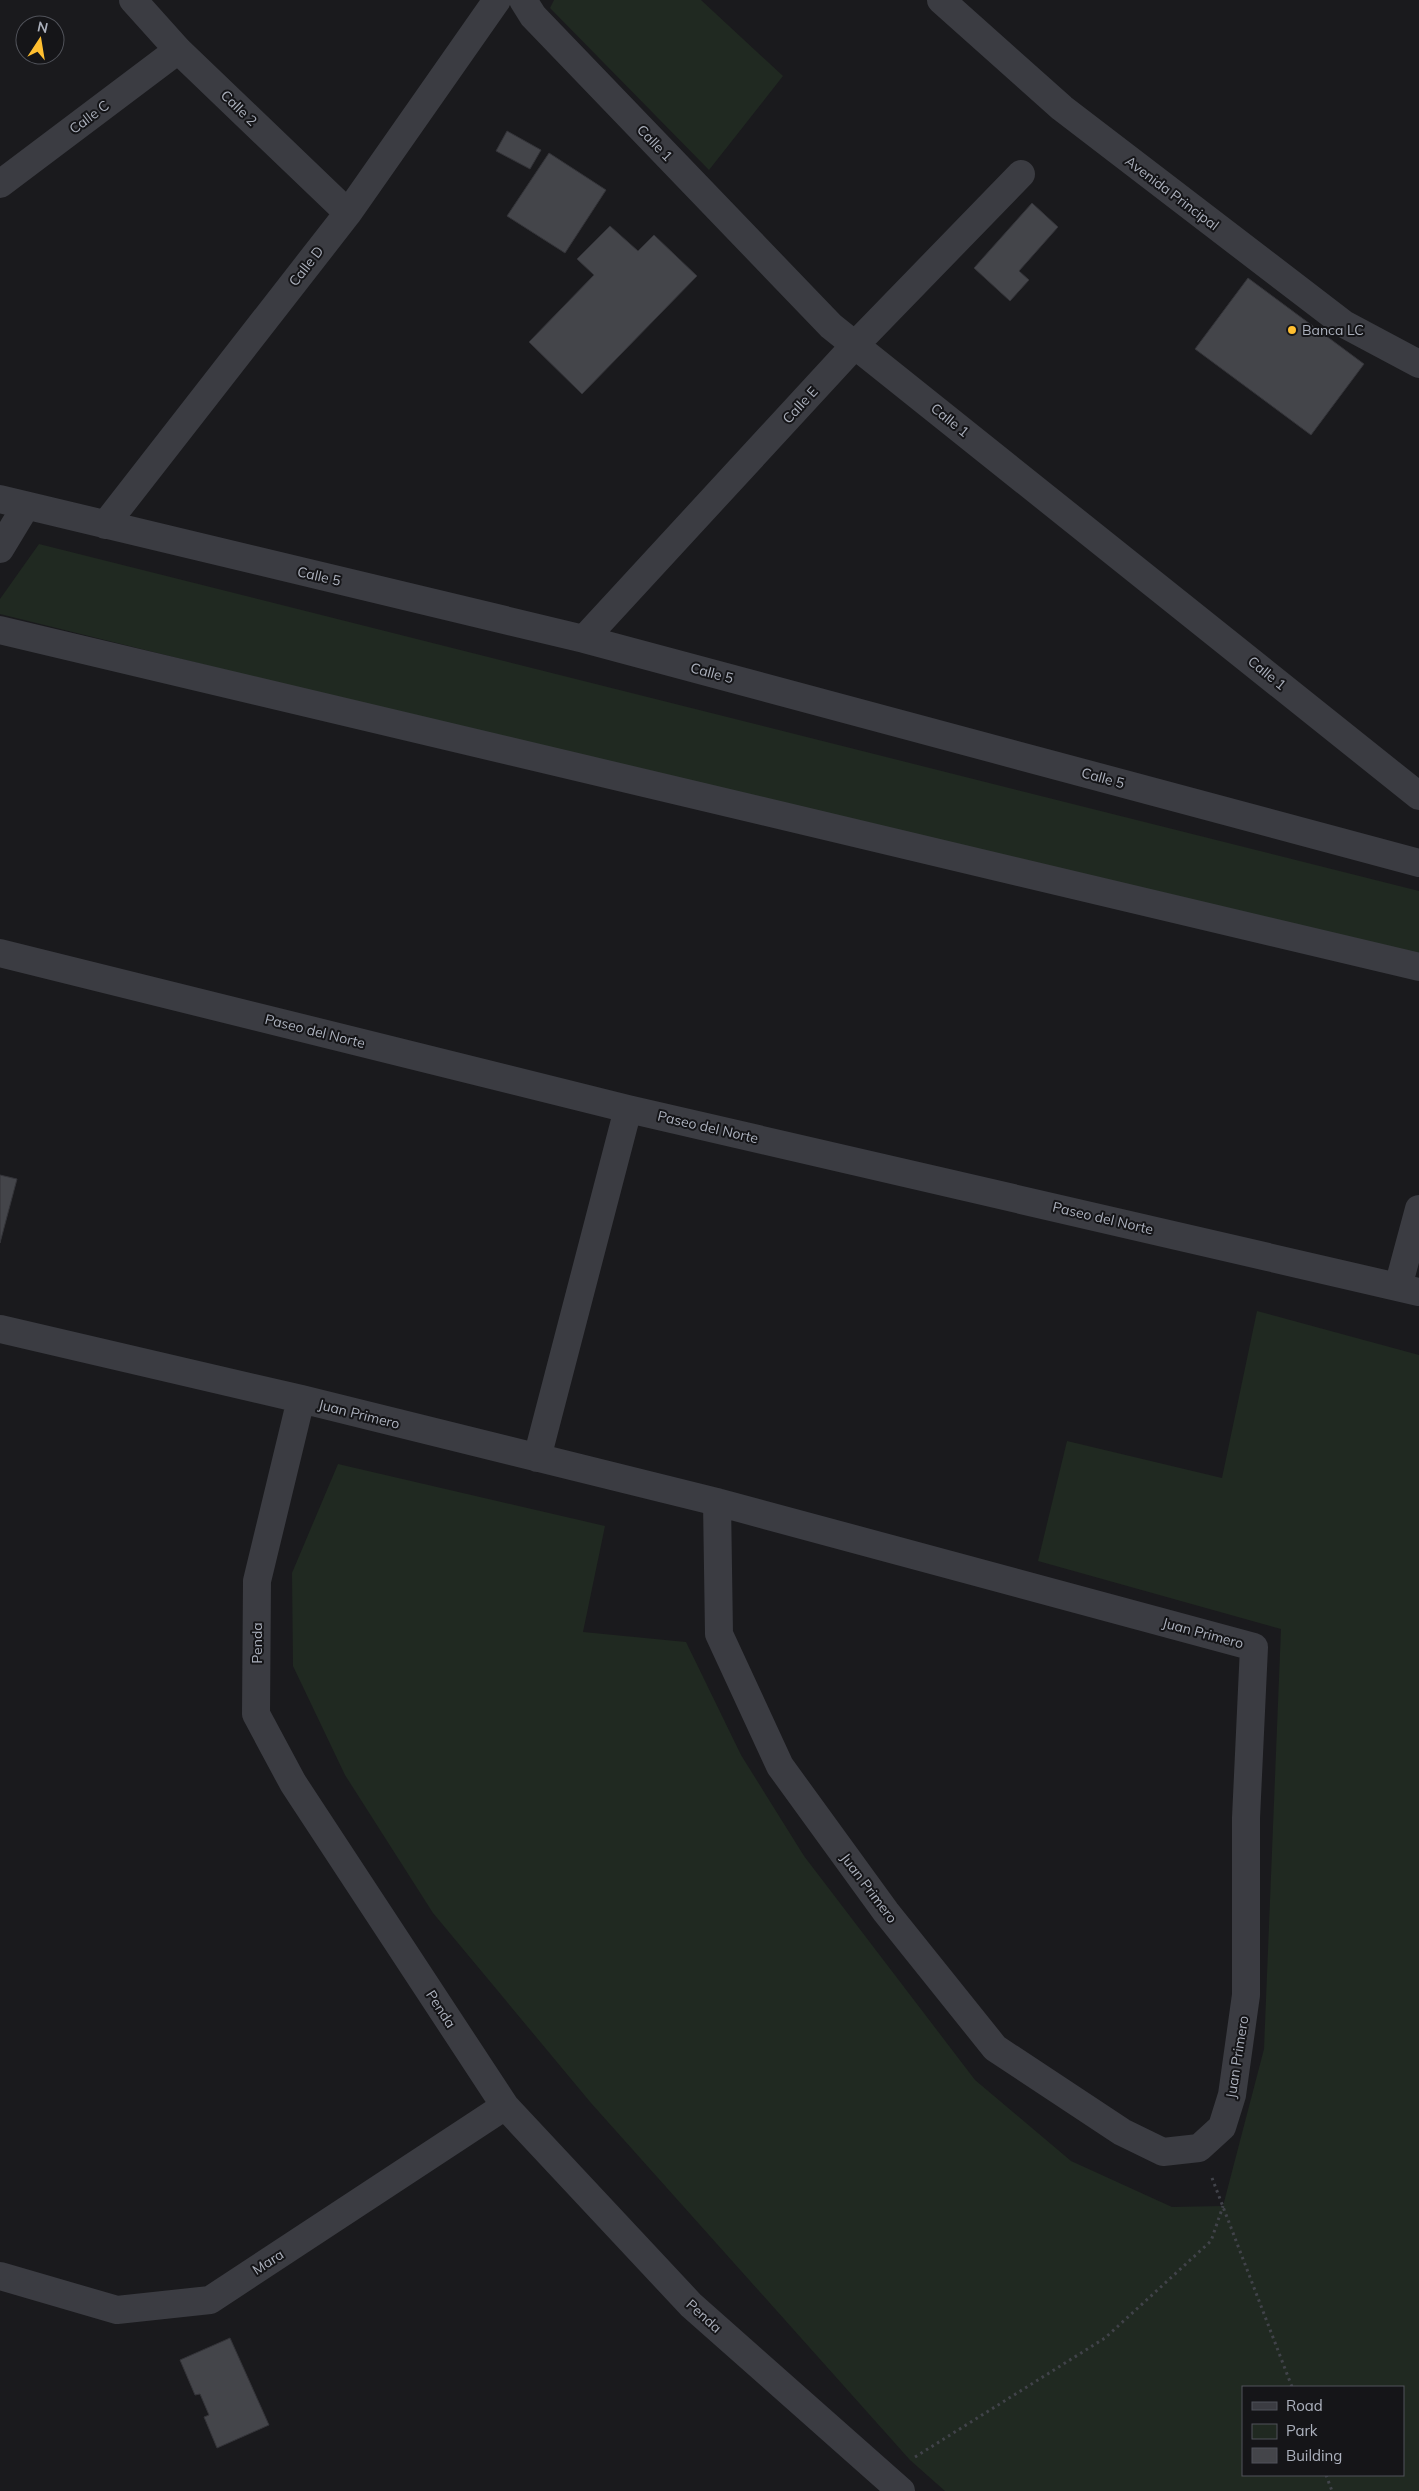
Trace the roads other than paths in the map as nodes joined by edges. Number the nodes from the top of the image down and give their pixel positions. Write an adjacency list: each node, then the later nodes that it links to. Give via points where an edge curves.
1 (133, 0): 5 (street, Calle 2)
2 (497, 0): 8 (street, Calle D)
3 (522, 0): 9 (street, Calle 1, via 533,16 831,326)
4 (941, 0): 10 (street, Avenida Principal, via 1062,108 1344,324)
5 (178, 50): 7 (street, Calle C); 8 (street, Calle 2)
6 (1021, 174): 9 (street, Calle E)
7 (0, 184)
8 (348, 214): 13 (street, Calle D)
9 (855, 345): 16 (street, Calle E); 17 (street, Calle 1)
10 (1419, 364)
11 (0, 499): 12 (street, Calle 5)
12 (26, 506): 13 (street, Calle 5); 14 (street)
13 (105, 525): 16 (street, Calle 5)
14 (0, 549)
15 (0, 630): 20 (street)
16 (584, 639): 18 (street, Calle 5)
17 (1419, 796)
18 (1419, 863)
19 (0, 953): 21 (street, Paseo del Norte)
20 (1419, 967)
21 (628, 1108): 23 (street, Paseo del Norte); 26 (street)
22 (1419, 1208): 23 (street)
23 (1408, 1289)
24 (0, 1329): 25 (street, Juan Primero)
25 (302, 1399): 26 (street, Juan Primero); 28 (street, Penda, via 257,1581 256,1714 293,1784)
26 (536, 1458): 27 (street, Juan Primero)
27 (717, 1502): 27 (street, Juan Primero, via 719,1634 780,1766 886,1912 995,2048 1130,2136 1163,2152 1199,2148 1222,2127 1232,2095 1246,1995 1246,1818 1254,1647)
28 (505, 2106): 29 (street, Mara, via 210,2300 117,2310); 30 (street, Penda, via 691,2305)
29 (0, 2276)
30 (893, 2484)

